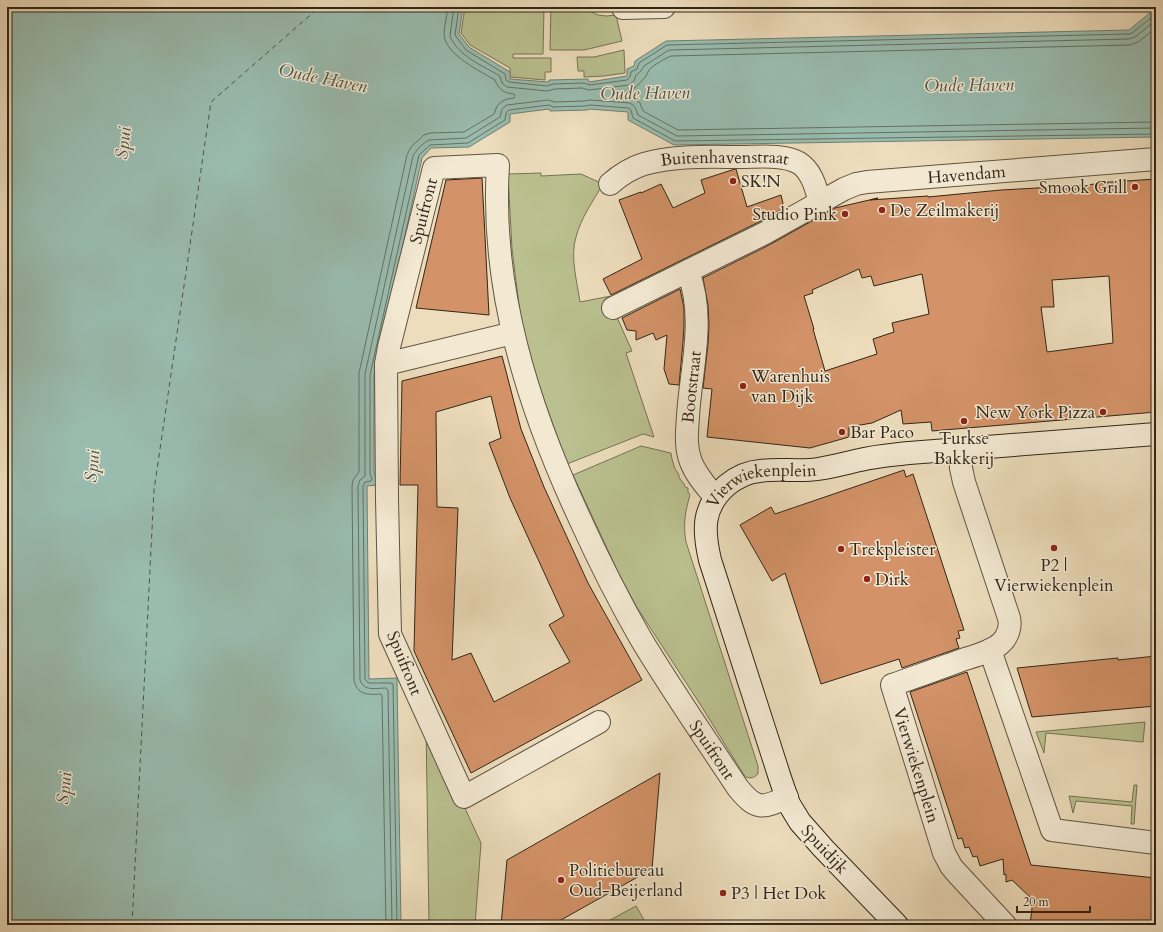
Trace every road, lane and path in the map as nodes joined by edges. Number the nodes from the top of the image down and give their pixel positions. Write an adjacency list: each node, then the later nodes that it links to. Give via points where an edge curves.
1 (664, 7): 2 (street)
2 (624, 8)
3 (1156, 159): 5 (street, Havendam, via 867,182 844,189)
4 (610, 184): 5 (street, Buitenhavenstraat, via 630,170 658,161 706,157 775,157 798,162 803,166 811,177)
5 (820, 202): 6 (street, Havendam, via 765,234)
6 (688, 271): 7 (street); 12 (street, Bootstraat, via 695,296 697,329 688,402 687,446 695,472)
7 (613, 308)
8 (514, 333): 9 (street); 9 (street, Spuifront, via 506,301 498,242 498,165 434,168); 16 (street, Spuifront, via 523,373 538,419 566,490 642,640 744,795 753,803 762,806)
9 (386, 364): 14 (street, Spuifront, via 390,634 464,797)
10 (1153, 434): 11 (street, Vierwiekenplein)
11 (960, 448): 12 (street, Vierwiekenplein, via 873,457 817,470 754,472 734,480); 13 (street, Vierwiekenplein, via 964,482 1010,621 1009,630 1003,641)
12 (715, 497): 15 (street, Vierwiekenplein, via 706,524 708,552)
13 (990, 650): 17 (street, via 1052,830); 19 (street, Vierwiekenplein, via 892,686 944,853 955,872)
14 (599, 722)
15 (775, 760): 16 (street, Spuidijk)
16 (786, 797): 18 (street, Spuidijk, via 800,822)
17 (1156, 843)
18 (898, 925)
19 (1005, 925)

